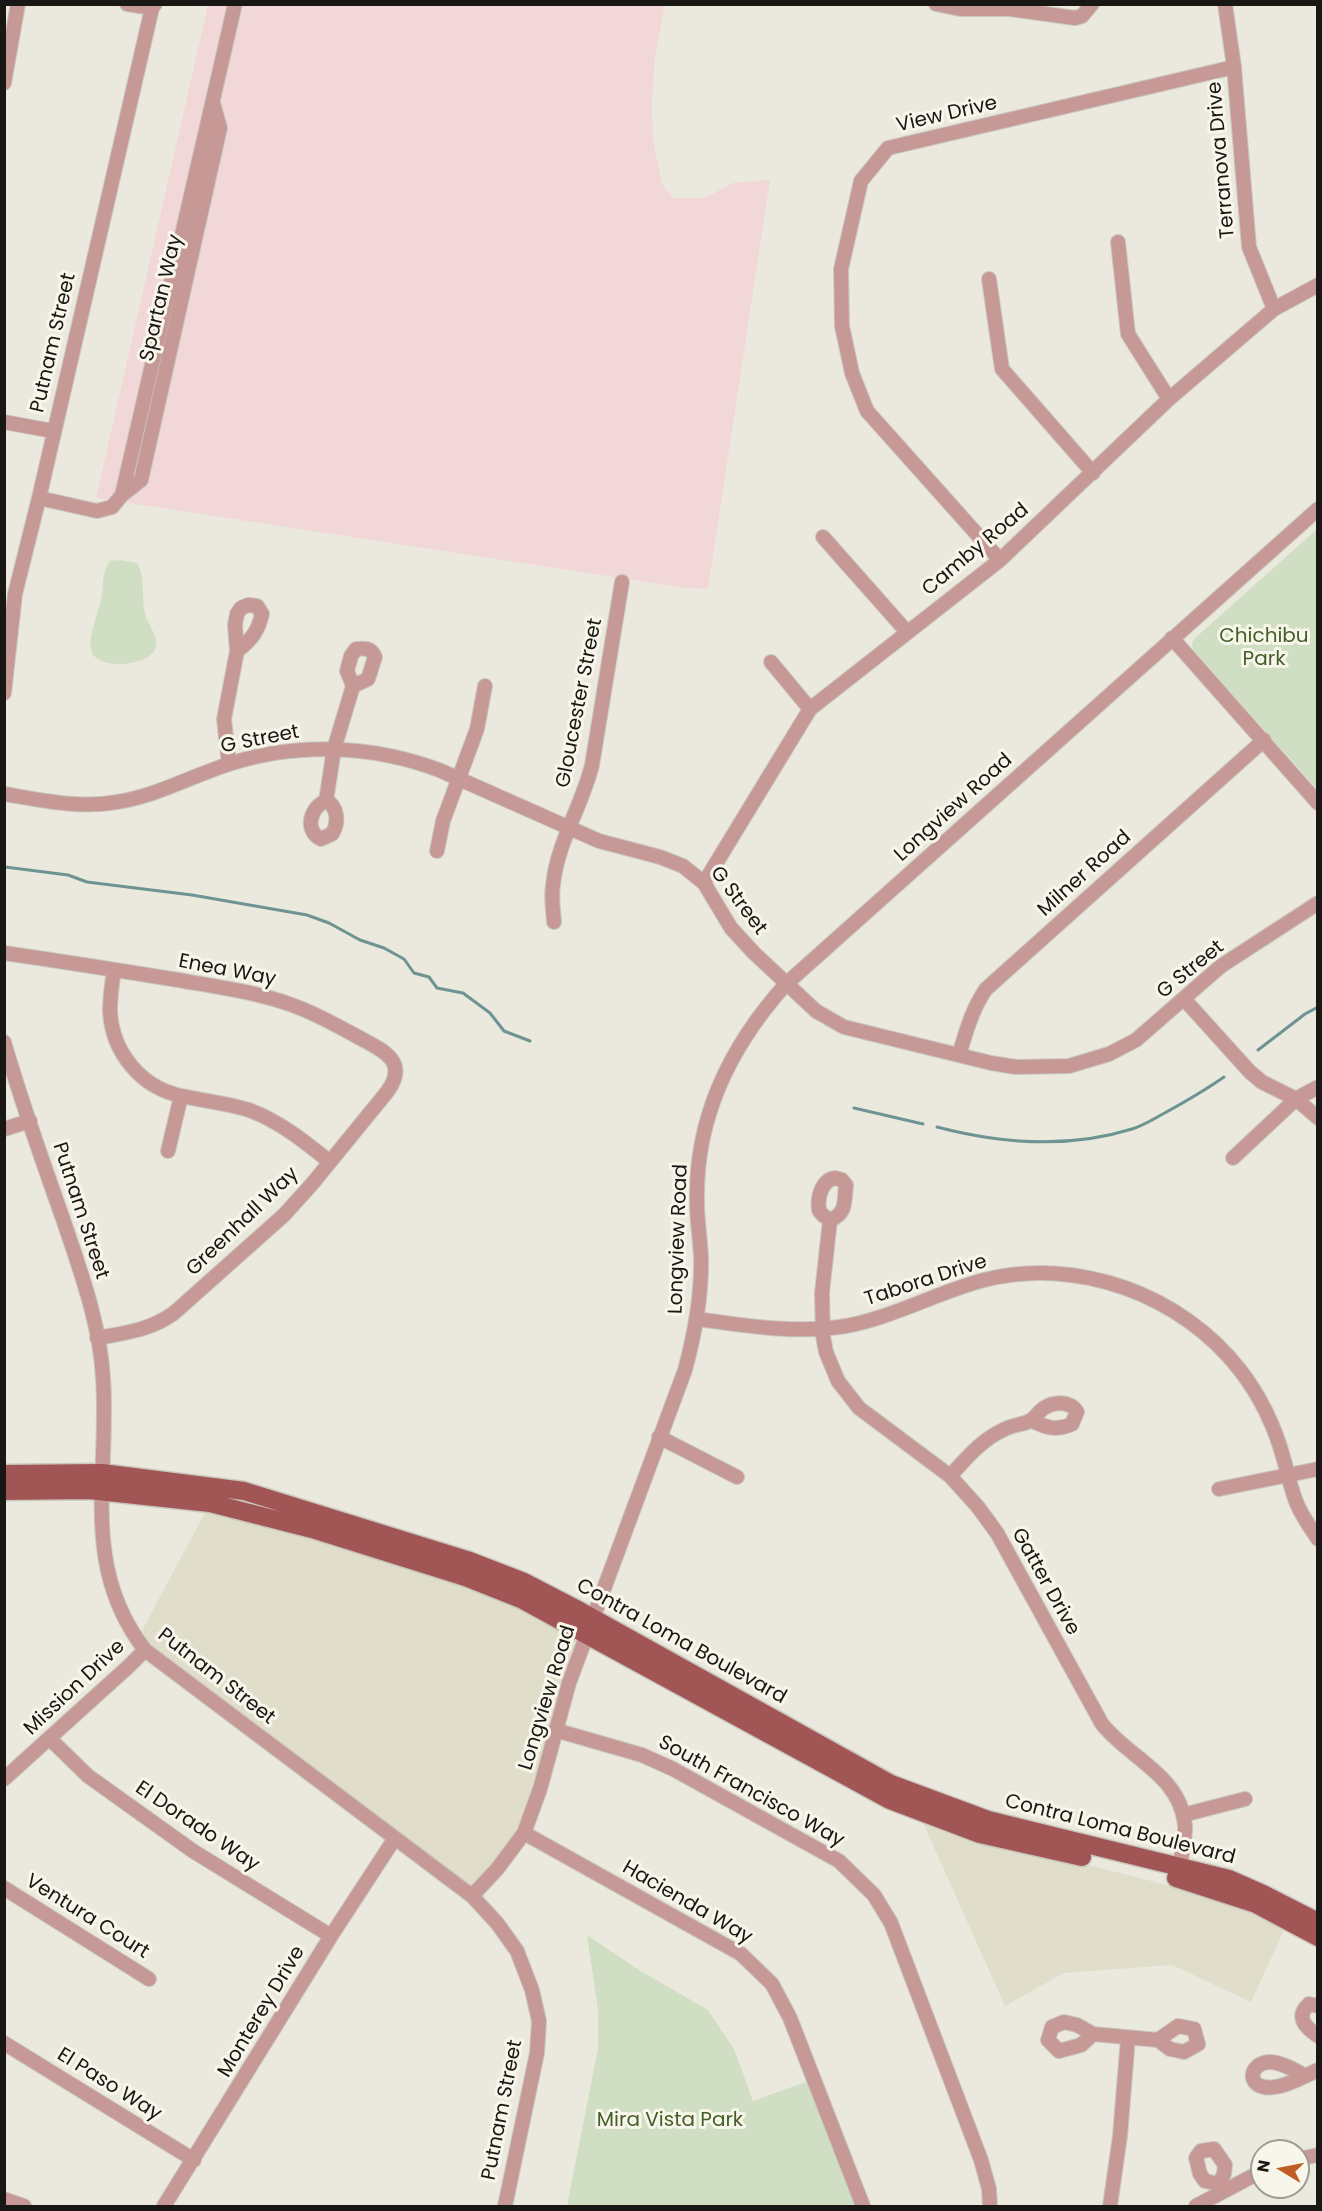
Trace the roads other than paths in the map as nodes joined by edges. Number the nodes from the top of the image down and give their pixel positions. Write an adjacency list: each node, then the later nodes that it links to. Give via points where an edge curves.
1 (18, 4): 9 (street)
2 (127, 4): 7 (street)
3 (235, 4): 18 (street, Spartan Way, via 122,495 112,507 97,511)
4 (936, 4): 5 (street, via 1075,18)
5 (1092, 4)
6 (1226, 4): 8 (street, Terranova Drive)
7 (153, 6): 16 (street, Putnam Street)
8 (1234, 67): 13 (street, Terranova Drive, via 1249,247); 21 (street, View Drive, via 888,148 861,181 841,269 842,326 852,373 867,411)
9 (4, 83)
10 (1118, 242): 14 (street, via 1128,334)
11 (988, 279): 17 (street, via 1002,369)
12 (1317, 285): 13 (street, Camby Road)
13 (1274, 309): 14 (street, Camby Road)
14 (1169, 399): 17 (street, Camby Road)
15 (4, 422): 16 (street)
16 (53, 431): 18 (street, Putnam Street)
17 (1093, 473): 21 (street, Camby Road)
18 (39, 498): 23 (street, Putnam Street)
19 (1317, 508): 25 (street, Longview Road)
20 (823, 537): 24 (street)
21 (1000, 560): 24 (street, Camby Road)
22 (622, 582): 39 (street, Gloucester Street, via 592,765)
23 (10, 593): 30 (street, Putnam Street)
24 (907, 632): 31 (street, Camby Road)
25 (1172, 638): 32 (street); 46 (street, Longview Road)
26 (237, 651): 34 (street, via 224,719)
27 (771, 662): 31 (street)
28 (353, 686): 33 (street)
29 (485, 686): 35 (street, via 477,729)
30 (4, 693)
31 (810, 709): 41 (street, Camby Road)
32 (1264, 740): 38 (street); 49 (street, Milner Road, via 986,989 968,1023)
33 (334, 749): 34 (street, G Street, via 288,751); 35 (street, G Street, via 399,758); 37 (street)
34 (229, 764): 36 (street, G Street, via 145,796 112,803 77,805)
35 (459, 779): 39 (street, G Street); 40 (street)
36 (4, 794)
37 (326, 801)
38 (1317, 803)
39 (568, 828): 41 (street, G Street, via 669,860); 43 (street, Gloucester Street, via 553,884)
40 (437, 851)
41 (704, 883): 46 (street, G Street, via 731,928)
42 (1317, 903): 47 (street, G Street, via 1221,966)
43 (554, 922)
44 (4, 953): 45 (street, Enea Way)
45 (114, 970): 51 (street, Enea Way, via 253,994 314,1014 390,1055 395,1074); 52 (street, via 110,1011 119,1048 131,1067 147,1081)
46 (786, 984): 49 (street, G Street, via 816,1011 844,1027); 61 (street, Longview Road, via 742,1041 709,1115 698,1171 701,1259)
47 (1184, 999): 49 (street, G Street, via 1136,1040 1109,1054 1069,1066 1016,1067); 53 (street, via 1250,1072)
48 (4, 1042): 55 (street, Putnam Street)
49 (959, 1055)
50 (1317, 1087): 53 (street)
51 (387, 1092): 59 (street, Greenhall Way)
52 (180, 1096): 57 (street); 59 (street, via 235,1106 269,1118)
53 (1296, 1100): 54 (street); 58 (street)
54 (1317, 1118)
55 (30, 1121): 56 (street); 63 (street, Putnam Street, via 78,1263)
56 (4, 1129)
57 (168, 1151)
58 (1233, 1158)
59 (330, 1162): 63 (street, Greenhall Way, via 284,1215 174,1313 152,1327)
60 (830, 1220): 62 (street, Gatter Drive, via 822,1293)
61 (697, 1319): 62 (street, Tabora Drive, via 767,1329); 65 (street, Longview Road, via 685,1370)
62 (823, 1329): 68 (street, Tabora Drive, via 863,1322 1002,1276 1060,1274 1114,1284 1174,1311 1204,1332 1229,1357 1265,1410); 70 (street, Gatter Drive, via 834,1372 853,1401)
63 (97, 1338): 71 (street, Putnam Street, via 105,1406)
64 (1031, 1420): 70 (street, via 992,1436)
65 (659, 1437): 69 (street); 75 (street, Longview Road)
66 (1317, 1469): 68 (street)
67 (4, 1474): 71 (main road, Contra Loma Boulevard)
68 (1288, 1475): 72 (street); 74 (street, Tabora Drive, via 1297,1504)
69 (737, 1476)
70 (950, 1476): 82 (street, Gatter Drive, via 997,1533 1102,1724 1117,1742 1163,1778 1176,1795)
71 (102, 1482): 73 (main road, Contra Loma Boulevard); 75 (main road, Contra Loma Boulevard, via 244,1491 467,1560 524,1582); 76 (main road, Contra Loma Boulevard, via 210,1503 312,1529 475,1581 523,1600); 77 (street, Putnam Street, via 109,1584 123,1617)
72 (1219, 1489)
73 (4, 1491)
74 (1317, 1539)
75 (594, 1618): 76 (street, Longview Road); 85 (main road, Contra Loma Boulevard, via 891,1784 988,1820)
76 (587, 1636): 78 (street, Longview Road); 85 (main road, Contra Loma Boulevard, via 890,1800 980,1834)
77 (145, 1650): 79 (street, Mission Drive); 84 (street, Putnam Street)
78 (555, 1730): 83 (street, Longview Road); 105 (street, South Francisco Way, via 642,1755 673,1769 839,1861 874,1894 891,1923 981,2160)
79 (50, 1739): 80 (street, Mission Drive); 89 (street, El Dorado Way, via 87,1776 193,1851)
80 (4, 1779)
81 (1245, 1799): 82 (street)
82 (1183, 1815): 85 (street, Gatter Drive, via 1185,1844)
83 (524, 1833): 87 (street, Longview Road); 104 (street, Hacienda Way, via 741,1954 772,1984 790,2018)
84 (394, 1838): 87 (street, Putnam Street); 89 (street, Monterey Drive)
85 (1180, 1873): 88 (main road, Contra Loma Boulevard, via 1229,1880); 90 (main road, Contra Loma Boulevard, via 1256,1904)
86 (4, 1888): 91 (street, Ventura Court)
87 (472, 1896): 103 (street, Putnam Street, via 517,1951 539,2021 537,2053)
88 (1317, 1922)
89 (331, 1936): 98 (street, Monterey Drive)
90 (1317, 1937)
91 (148, 1979)
92 (1317, 2006): 94 (street, via 1309,2004 1301,2019 1305,2028)
93 (1093, 2034): 95 (street)
94 (1317, 2036)
95 (1128, 2038): 96 (street); 106 (street)
96 (1158, 2040)
97 (4, 2043): 98 (street, El Paso Way)
98 (194, 2160): 102 (street, Monterey Drive)
99 (1250, 2176): 107 (street, via 1222,2188)
100 (4, 2199): 101 (street)
101 (24, 2206)
102 (164, 2206)
103 (505, 2206)
104 (863, 2206)
105 (990, 2206)
106 (1110, 2206)
107 (1196, 2206)

